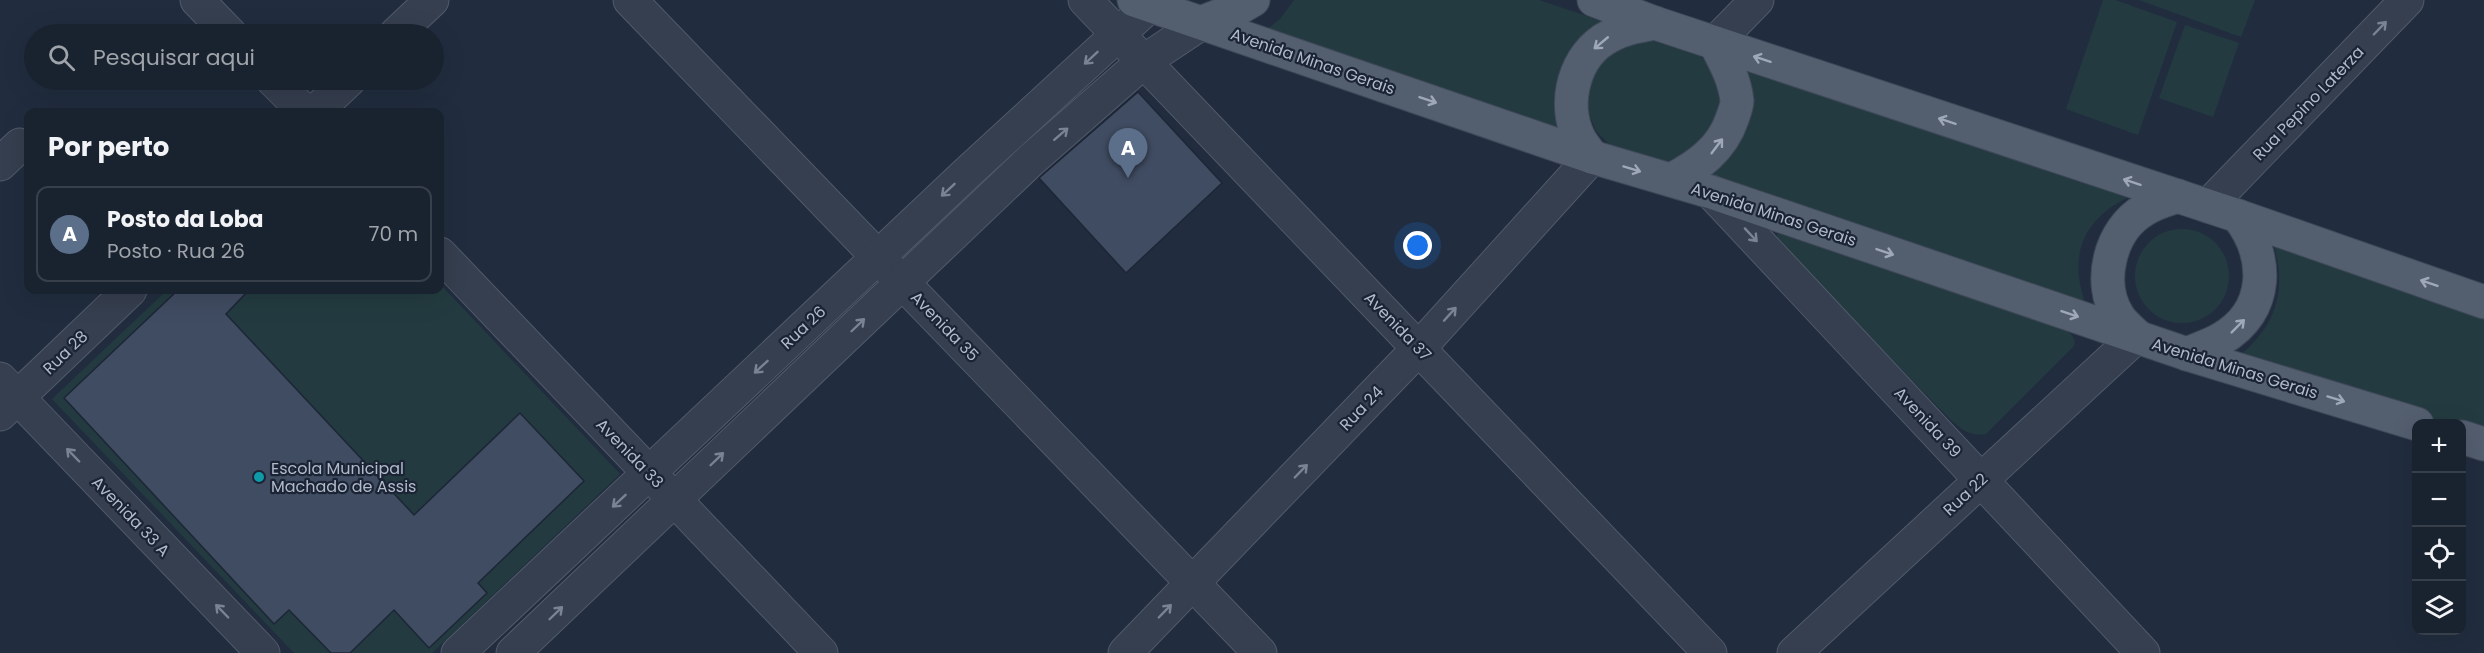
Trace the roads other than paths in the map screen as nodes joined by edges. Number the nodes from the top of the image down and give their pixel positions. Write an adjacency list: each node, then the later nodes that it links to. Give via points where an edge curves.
1 (197, 0): 12 (street)
2 (432, 0): 13 (street)
3 (630, 0): 27 (street, Avenida 35)
4 (1085, 0): 14 (street, Avenida 37)
5 (1253, 0): 10 (main road)
6 (1594, 0): 11 (main road)
7 (1757, 0): 15 (street)
8 (2407, 0): 26 (street, Rua Pepino Laterza, one-way to 8)
9 (1144, 2): 10 (main road, Avenida Minas Gerais); 14 (street, Rua 26)
10 (1203, 22): 16 (street); 22 (main road, Avenida Minas Gerais, one-way to 22)
11 (1655, 23): 15 (main road); 22 (main road, one-way to 22, via 1607,37 1590,52 1578,71 1571,93 1572,116 1579,138)
12 (220, 24)
13 (407, 24)
14 (1116, 34): 16 (street, Avenida 37); 21 (street, Rua 26, one-way to 21)
15 (1715, 44): 24 (main road, one-way to 15, via 1714,151 1729,128 1737,103 1732,76); 26 (main road, one-way to 15)
16 (1143, 62): 23 (street, one-way to 16); 33 (street, Avenida 37)
17 (283, 90): 19 (street)
18 (338, 90): 20 (street)
19 (301, 108)
20 (319, 108)
21 (1007, 136): 23 (street); 27 (street, Rua 26, one-way to 27)
22 (1592, 157): 24 (main road, Avenida Minas Gerais, one-way to 24); 33 (street, Rua 24, one-way to 22)
23 (1031, 160): 29 (street)
24 (1671, 180): 25 (main road, Avenida Minas Gerais)
25 (1711, 192): 32 (main road, Avenida Minas Gerais, one-way to 32); 40 (street, Avenida 39, one-way to 40)
26 (2208, 206): 31 (main road, one-way to 26); 32 (main road, via 2142,210 2119,235 2108,276 2111,301 2118,316); 34 (main road, one-way to 26, via 2221,340 2235,329 2247,316 2260,282 2260,264 2249,230)
27 (878, 256): 29 (street, Avenida 35); 39 (street, Rua 26, one-way to 39)
28 (444, 258): 39 (street, Avenida 33)
29 (903, 282): 41 (street, one-way to 29); 42 (street, Avenida 35)
30 (125, 294): 35 (street, Rua 28)
31 (2484, 302)
32 (2137, 336): 34 (main road, Avenida Minas Gerais); 40 (street, Rua 22)
33 (1419, 348): 42 (street, Rua 24, one-way to 33); 50 (street, Avenida 37)
34 (2187, 354): 36 (main road, Avenida Minas Gerais, one-way to 36)
35 (6, 396): 45 (street, Avenida 33 A, one-way to 35)
36 (2412, 422)
37 (2466, 438): 38 (main road)
38 (2484, 444)
39 (649, 473): 41 (street, Avenida 33); 43 (street, Rua 26, one-way to 43)
40 (1981, 479): 51 (street, Rua 22); 52 (street, Avenida 39)
41 (674, 500): 44 (street, one-way to 41); 47 (street, Avenida 33)
42 (1192, 583): 48 (street, Rua 24, one-way to 42); 49 (street, Avenida 35)
43 (497, 616): 44 (street); 46 (street, Rua 26)
44 (519, 648)
45 (263, 653)
46 (458, 653)
47 (821, 653)
48 (1125, 653)
49 (1260, 653)
50 (1710, 653)
51 (1794, 653)
52 (2143, 653)

